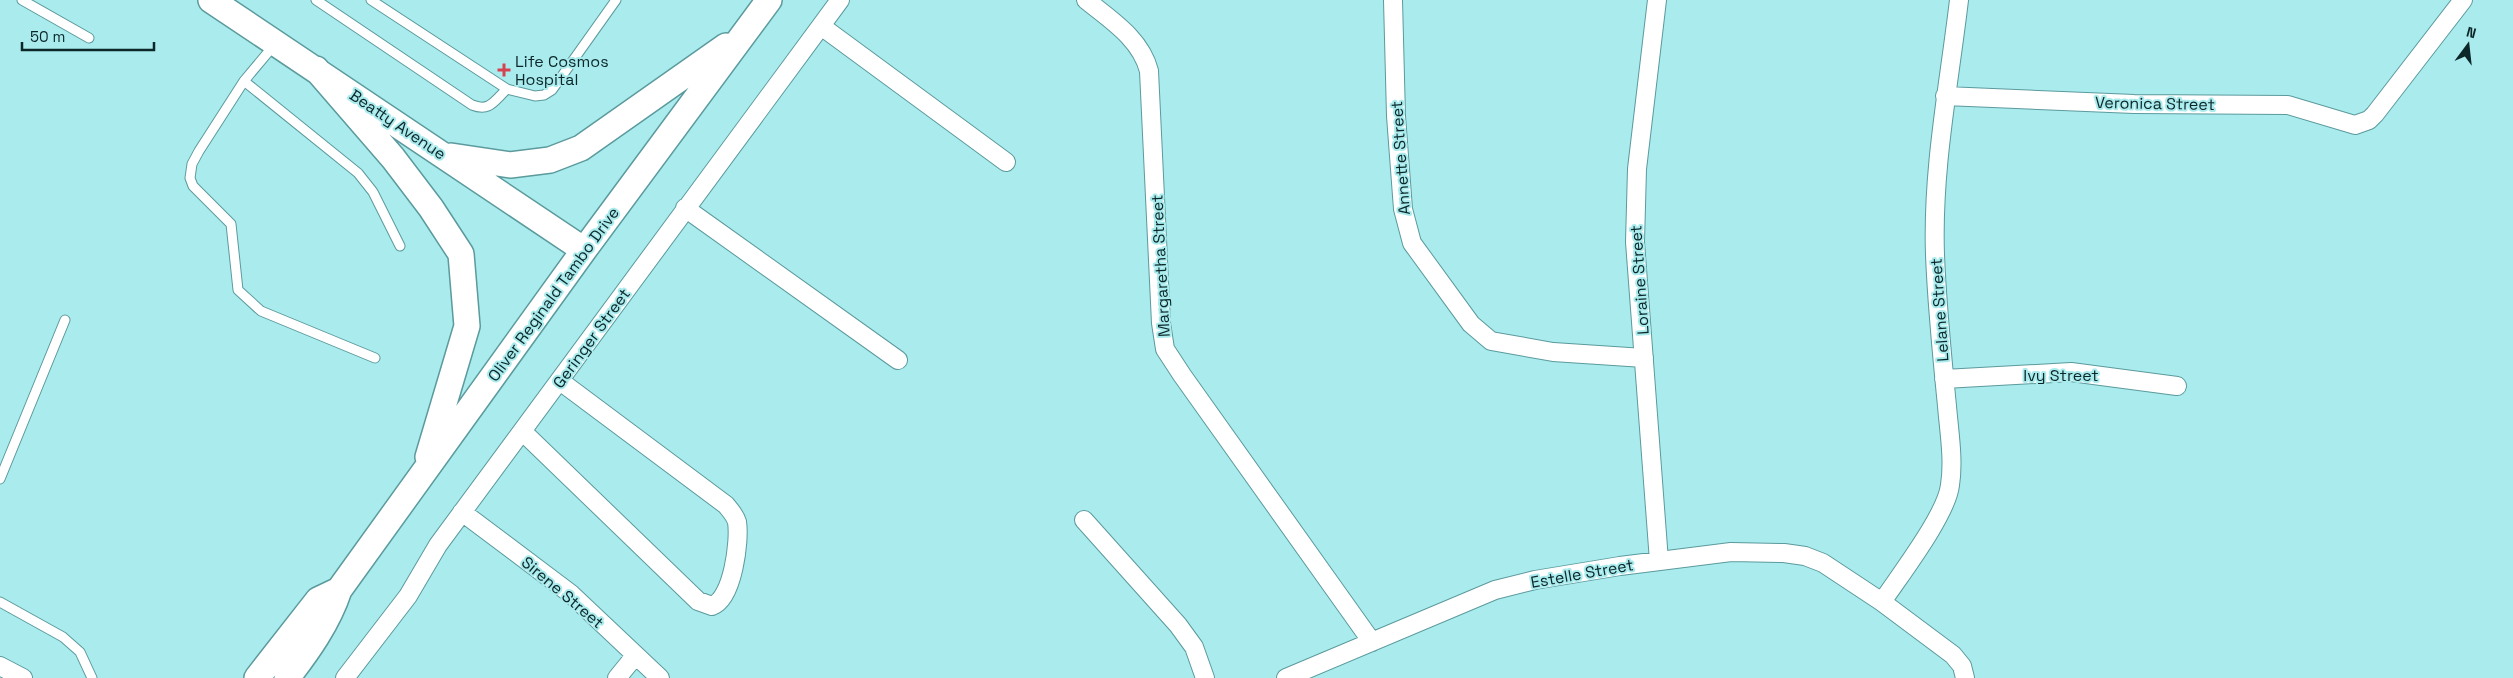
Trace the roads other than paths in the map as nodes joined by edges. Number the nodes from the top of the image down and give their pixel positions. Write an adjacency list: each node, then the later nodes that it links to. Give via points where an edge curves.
1 (22, 0): 15 (lane)
2 (211, 0): 16 (main road, Beatty Avenue)
3 (316, 0): 19 (lane, via 472,105 488,107)
4 (371, 0): 19 (lane)
5 (616, 0): 19 (lane, via 552,90 535,96)
6 (769, 0): 14 (main road, Oliver Reginald Tambo Drive)
7 (840, 0): 13 (street, Geringer Street)
8 (1086, 0): 42 (street, Margaretha Street, via 1134,40 1147,60 1165,349)
9 (1393, 0): 28 (street, Annette Street, via 1396,116 1403,209 1412,243 1471,324 1491,341 1553,352)
10 (1656, 0): 28 (street, Loraine Street, via 1634,206)
11 (1959, 0): 20 (street, Lelane Street)
12 (2463, 0): 20 (street, Veronica Street, via 2375,114 2362,124 2346,124 2288,105 2134,104)
13 (821, 26): 22 (street); 23 (street, Geringer Street)
14 (743, 34): 21 (main road, via 581,148 550,160 510,165); 25 (main road, Oliver Reginald Tambo Drive)
15 (89, 38)
16 (275, 44): 17 (main road, Beatty Avenue); 18 (lane)
17 (316, 69): 21 (main road, Beatty Avenue); 34 (main road, via 393,158 461,254 467,326)
18 (244, 81): 24 (lane, via 358,173 373,192); 27 (lane, via 199,150 190,178 231,224 238,290 260,311)
19 (507, 89)
20 (1945, 96): 30 (street, Lelane Street, via 1935,234)
21 (444, 155): 25 (main road, Beatty Avenue)
22 (1006, 162)
23 (686, 208): 29 (street); 31 (street, Geringer Street)
24 (400, 246)
25 (584, 250): 34 (main road, Oliver Reginald Tambo Drive)
26 (65, 320): 35 (lane)
27 (375, 358)
28 (1644, 358): 38 (street, Loraine Street)
29 (898, 360)
30 (1944, 379): 32 (street, Ivy Street, via 2071,372); 41 (street, Lelane Street, via 1950,438 1950,486 1939,515)
31 (560, 381): 33 (street, Geringer Street); 33 (street, via 733,513 738,539 730,582 722,599 712,606 698,601)
32 (2177, 386)
33 (522, 431): 36 (street, Geringer Street)
34 (423, 474): 39 (main road, Oliver Reginald Tambo Drive)
35 (0, 479)
36 (462, 512): 43 (street, Sirene Street, via 570,594); 49 (street, Geringer Street, via 408,596)
37 (1084, 520): 52 (street, via 1178,625 1194,647)
38 (1659, 561): 41 (street, Estelle Street, via 1760,551 1805,556 1841,574); 42 (street, Estelle Street, via 1535,580 1495,590)
39 (339, 590): 47 (main road, Oliver Reginald Tambo Drive, via 318,600); 48 (main road, Oliver Reginald Tambo Drive, via 332,610)
40 (0, 602): 46 (lane, via 69,642 80,652)
41 (1882, 602): 54 (street, Estelle Street, via 1953,655 1962,666)
42 (1372, 642): 53 (street, Estelle Street)
43 (635, 656): 50 (street); 51 (street, Sirene Street)
44 (0, 666): 45 (street)
45 (23, 678)
46 (92, 678)
47 (257, 678)
48 (287, 678)
49 (345, 678)
50 (618, 678)
51 (660, 678)
52 (1205, 678)
53 (1286, 678)
54 (1964, 678)

